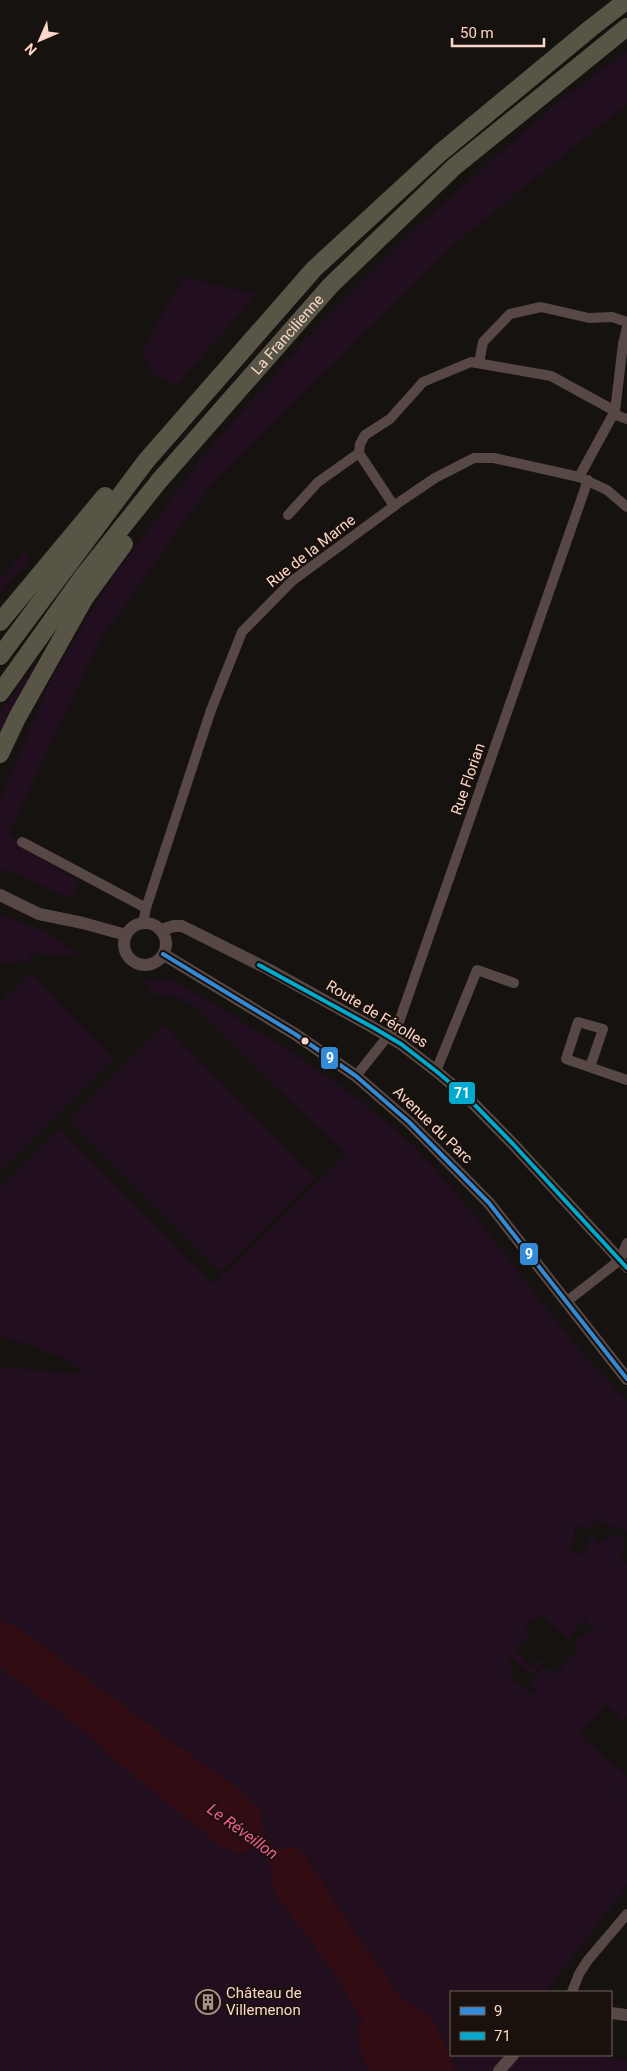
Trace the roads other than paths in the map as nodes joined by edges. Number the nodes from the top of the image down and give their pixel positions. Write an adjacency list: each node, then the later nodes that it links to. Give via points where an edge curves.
1 (610, 0): 4 (highway)
2 (627, 0): 4 (highway, La Francilienne)
3 (627, 27): 13 (highway, La Francilienne, via 454,167 331,285)
4 (591, 28): 11 (highway, La Francilienne, via 440,153 314,269)
5 (627, 322): 7 (street, via 612,317 589,318 541,307 510,314 482,342)
6 (627, 327): 8 (street)
7 (479, 363): 8 (street, via 551,376); 10 (street, via 471,362 422,382 390,419 365,435)
8 (614, 412): 9 (street); 12 (street, Rue Florian)
9 (627, 418)
10 (358, 453): 14 (street); 16 (street, via 318,482)
11 (146, 461): 17 (highway, via 119,480); 18 (highway, La Francilienne)
12 (583, 479): 14 (street, Rue de la Marne, via 494,458 474,458); 15 (street, Rue de la Marne, via 607,490); 29 (street, Rue Florian, via 399,1022)
13 (159, 481): 19 (highway, La Francilienne, via 84,575); 20 (highway, via 136,528 84,599)
14 (394, 506): 23 (street, Rue de la Marne, via 292,581 242,632 211,710)
15 (627, 508)
16 (288, 515)
17 (0, 622)
18 (0, 656)
19 (0, 692)
20 (0, 754)
21 (22, 842): 23 (street)
22 (0, 894): 26 (street, via 39,914)
23 (146, 908): 24 (street, Rue de la Marne)
24 (144, 923): 25 (street); 26 (street, via 133,927)
25 (161, 930): 27 (street, via 166,942); 29 (street, Route de Férolles, via 182,926 268,969)
26 (126, 935): 27 (street, via 125,947 135,962 147,964 159,960)
27 (163, 954): 32 (street, Avenue du Parc, via 295,1034)
28 (514, 982): 31 (street, via 477,970)
29 (387, 1036): 31 (street, Route de Férolles); 32 (street, Rue Florian)
30 (590, 1067): 30 (street, via 602,1029 578,1022 566,1059); 33 (street)
31 (436, 1071): 35 (street, Route de Férolles, via 467,1096)
32 (356, 1076): 36 (street, Avenue du Parc, via 409,1122 489,1203)
33 (627, 1080)
34 (627, 1243): 35 (street)
35 (624, 1264): 36 (street)
36 (566, 1302): 37 (street, Avenue du Parc)
37 (627, 1379)
38 (627, 1914): 39 (street, via 588,1960)
39 (572, 1991)
40 (612, 2013): 41 (street)
41 (627, 2015)
42 (512, 2056): 43 (street)
43 (499, 2071)

